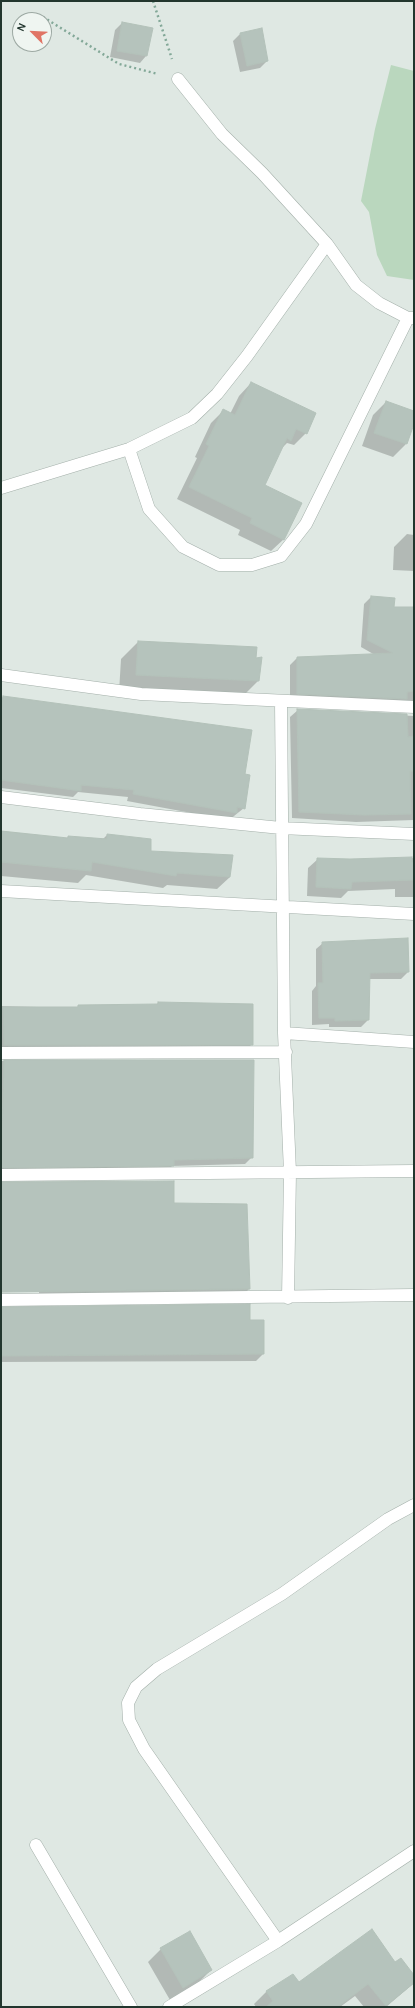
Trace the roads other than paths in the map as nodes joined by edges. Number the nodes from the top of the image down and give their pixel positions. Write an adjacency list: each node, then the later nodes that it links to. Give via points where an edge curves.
1 (178, 79): 2 (street, via 222,134 262,173)
2 (327, 244): 3 (street, via 356,285 379,303); 4 (street, via 248,356 217,394 192,418)
3 (411, 318): 4 (street, via 306,524 281,556 252,565 219,564 183,547 149,509)
4 (129, 449): 5 (street)
5 (1, 488)
6 (1, 674): 7 (street, via 141,694)
7 (281, 702): 8 (street); 10 (street)
8 (414, 707)
9 (1, 797): 10 (street)
10 (281, 828): 11 (street); 13 (street)
11 (414, 834)
12 (1, 891): 13 (street)
13 (282, 907): 14 (street); 15 (street)
14 (414, 914)
15 (284, 1033): 16 (street); 17 (street)
16 (414, 1042)
17 (286, 1052): 18 (street); 20 (street)
18 (1, 1053)
19 (414, 1171): 20 (street)
20 (290, 1172): 21 (street); 23 (street)
21 (1, 1174)
22 (414, 1295): 23 (street)
23 (288, 1298): 24 (street)
24 (1, 1300)
25 (414, 1505): 28 (street, via 388,1519 282,1594 157,1669 136,1687 128,1703 129,1720 144,1750)
26 (36, 1845): 29 (street)
27 (414, 1851): 28 (street)
28 (278, 1941): 30 (street)
29 (131, 2007)
30 (169, 2007)

